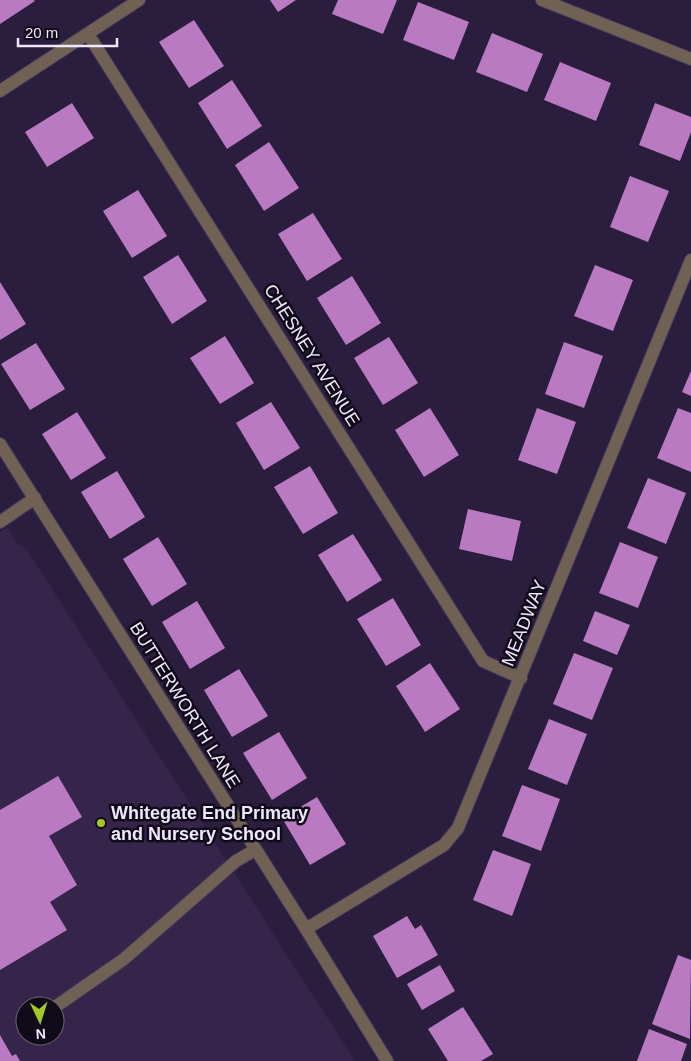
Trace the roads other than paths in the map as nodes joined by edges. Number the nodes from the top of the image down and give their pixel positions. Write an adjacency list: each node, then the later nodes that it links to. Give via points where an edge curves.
1 (139, 0): 3 (street)
2 (542, 0): 4 (street)
3 (88, 34): 5 (street); 10 (street, CHESNEY AVENUE, via 483,661)
4 (691, 59)
5 (0, 92)
6 (691, 260): 10 (street, MEADWAY)
7 (0, 444): 8 (street, BUTTERWORTH LANE)
8 (34, 498): 9 (street); 11 (street, BUTTERWORTH LANE)
9 (0, 522)
10 (521, 678): 12 (street, MEADWAY, via 458,828 444,845)
11 (255, 850): 12 (street, BUTTERWORTH LANE); 13 (street, via 236,861 124,959)
12 (306, 930): 14 (street, BUTTERWORTH LANE)
13 (65, 1000)
14 (387, 1061)

